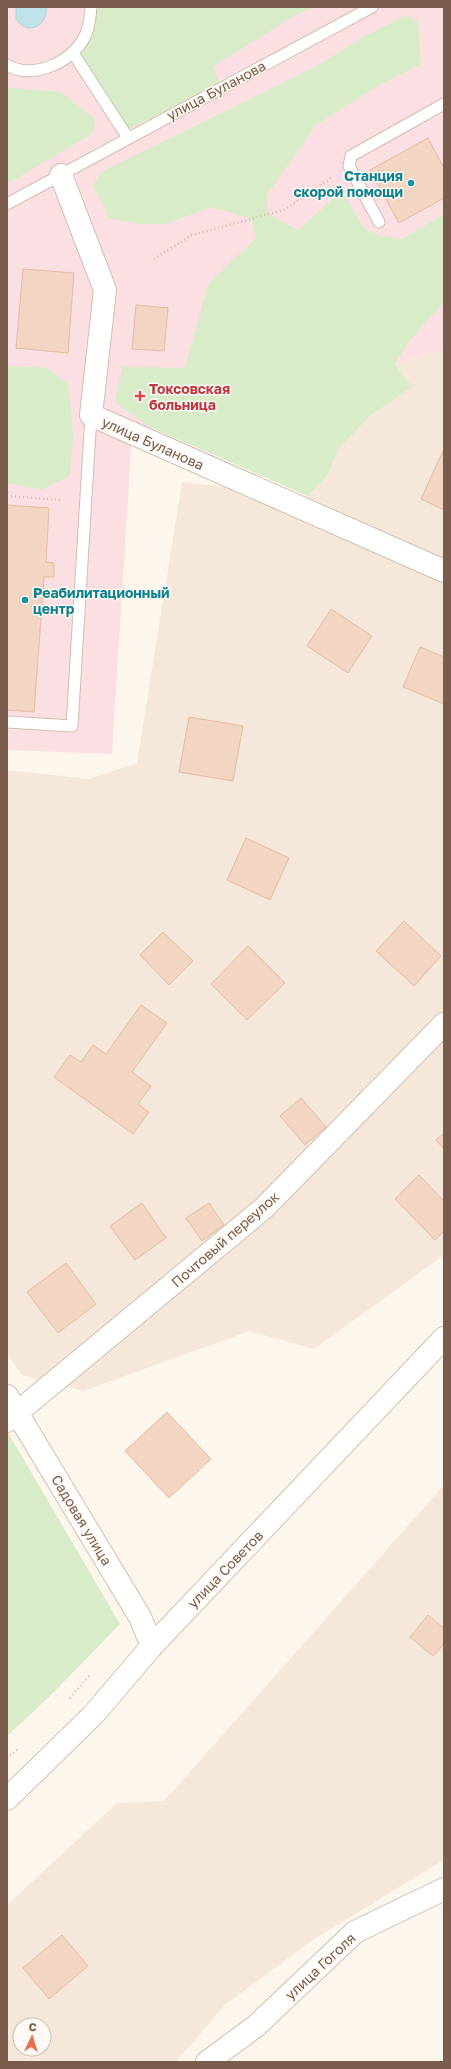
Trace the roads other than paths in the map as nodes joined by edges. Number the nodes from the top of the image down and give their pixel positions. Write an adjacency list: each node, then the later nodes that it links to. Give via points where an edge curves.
1 (91, 7): 3 (lane, via 90,24)
2 (372, 7): 6 (lane, улица Буланова)
3 (73, 54): 4 (lane, via 54,66 33,70); 6 (lane)
4 (7, 65)
5 (444, 104): 9 (lane, via 351,156 349,166)
6 (128, 138): 7 (lane, улица Буланова)
7 (61, 175): 8 (lane, улица Буланова); 10 (street, улица Буланова, via 105,290)
8 (7, 204)
9 (379, 222)
10 (91, 415): 11 (street, улица Буланова); 12 (lane, via 72,726)
11 (444, 571)
12 (7, 722)
13 (444, 1024): 15 (street, Почтовый переулок, via 264,1208)
14 (444, 1338): 16 (street, улица Советов)
15 (10, 1410): 16 (street, Садовая улица, via 140,1617)
16 (152, 1646): 17 (street, улица Советов, via 94,1714)
17 (7, 1800)
18 (444, 1889): 19 (street, улица Гоголя, via 355,1932 256,2026)
19 (207, 2062)

